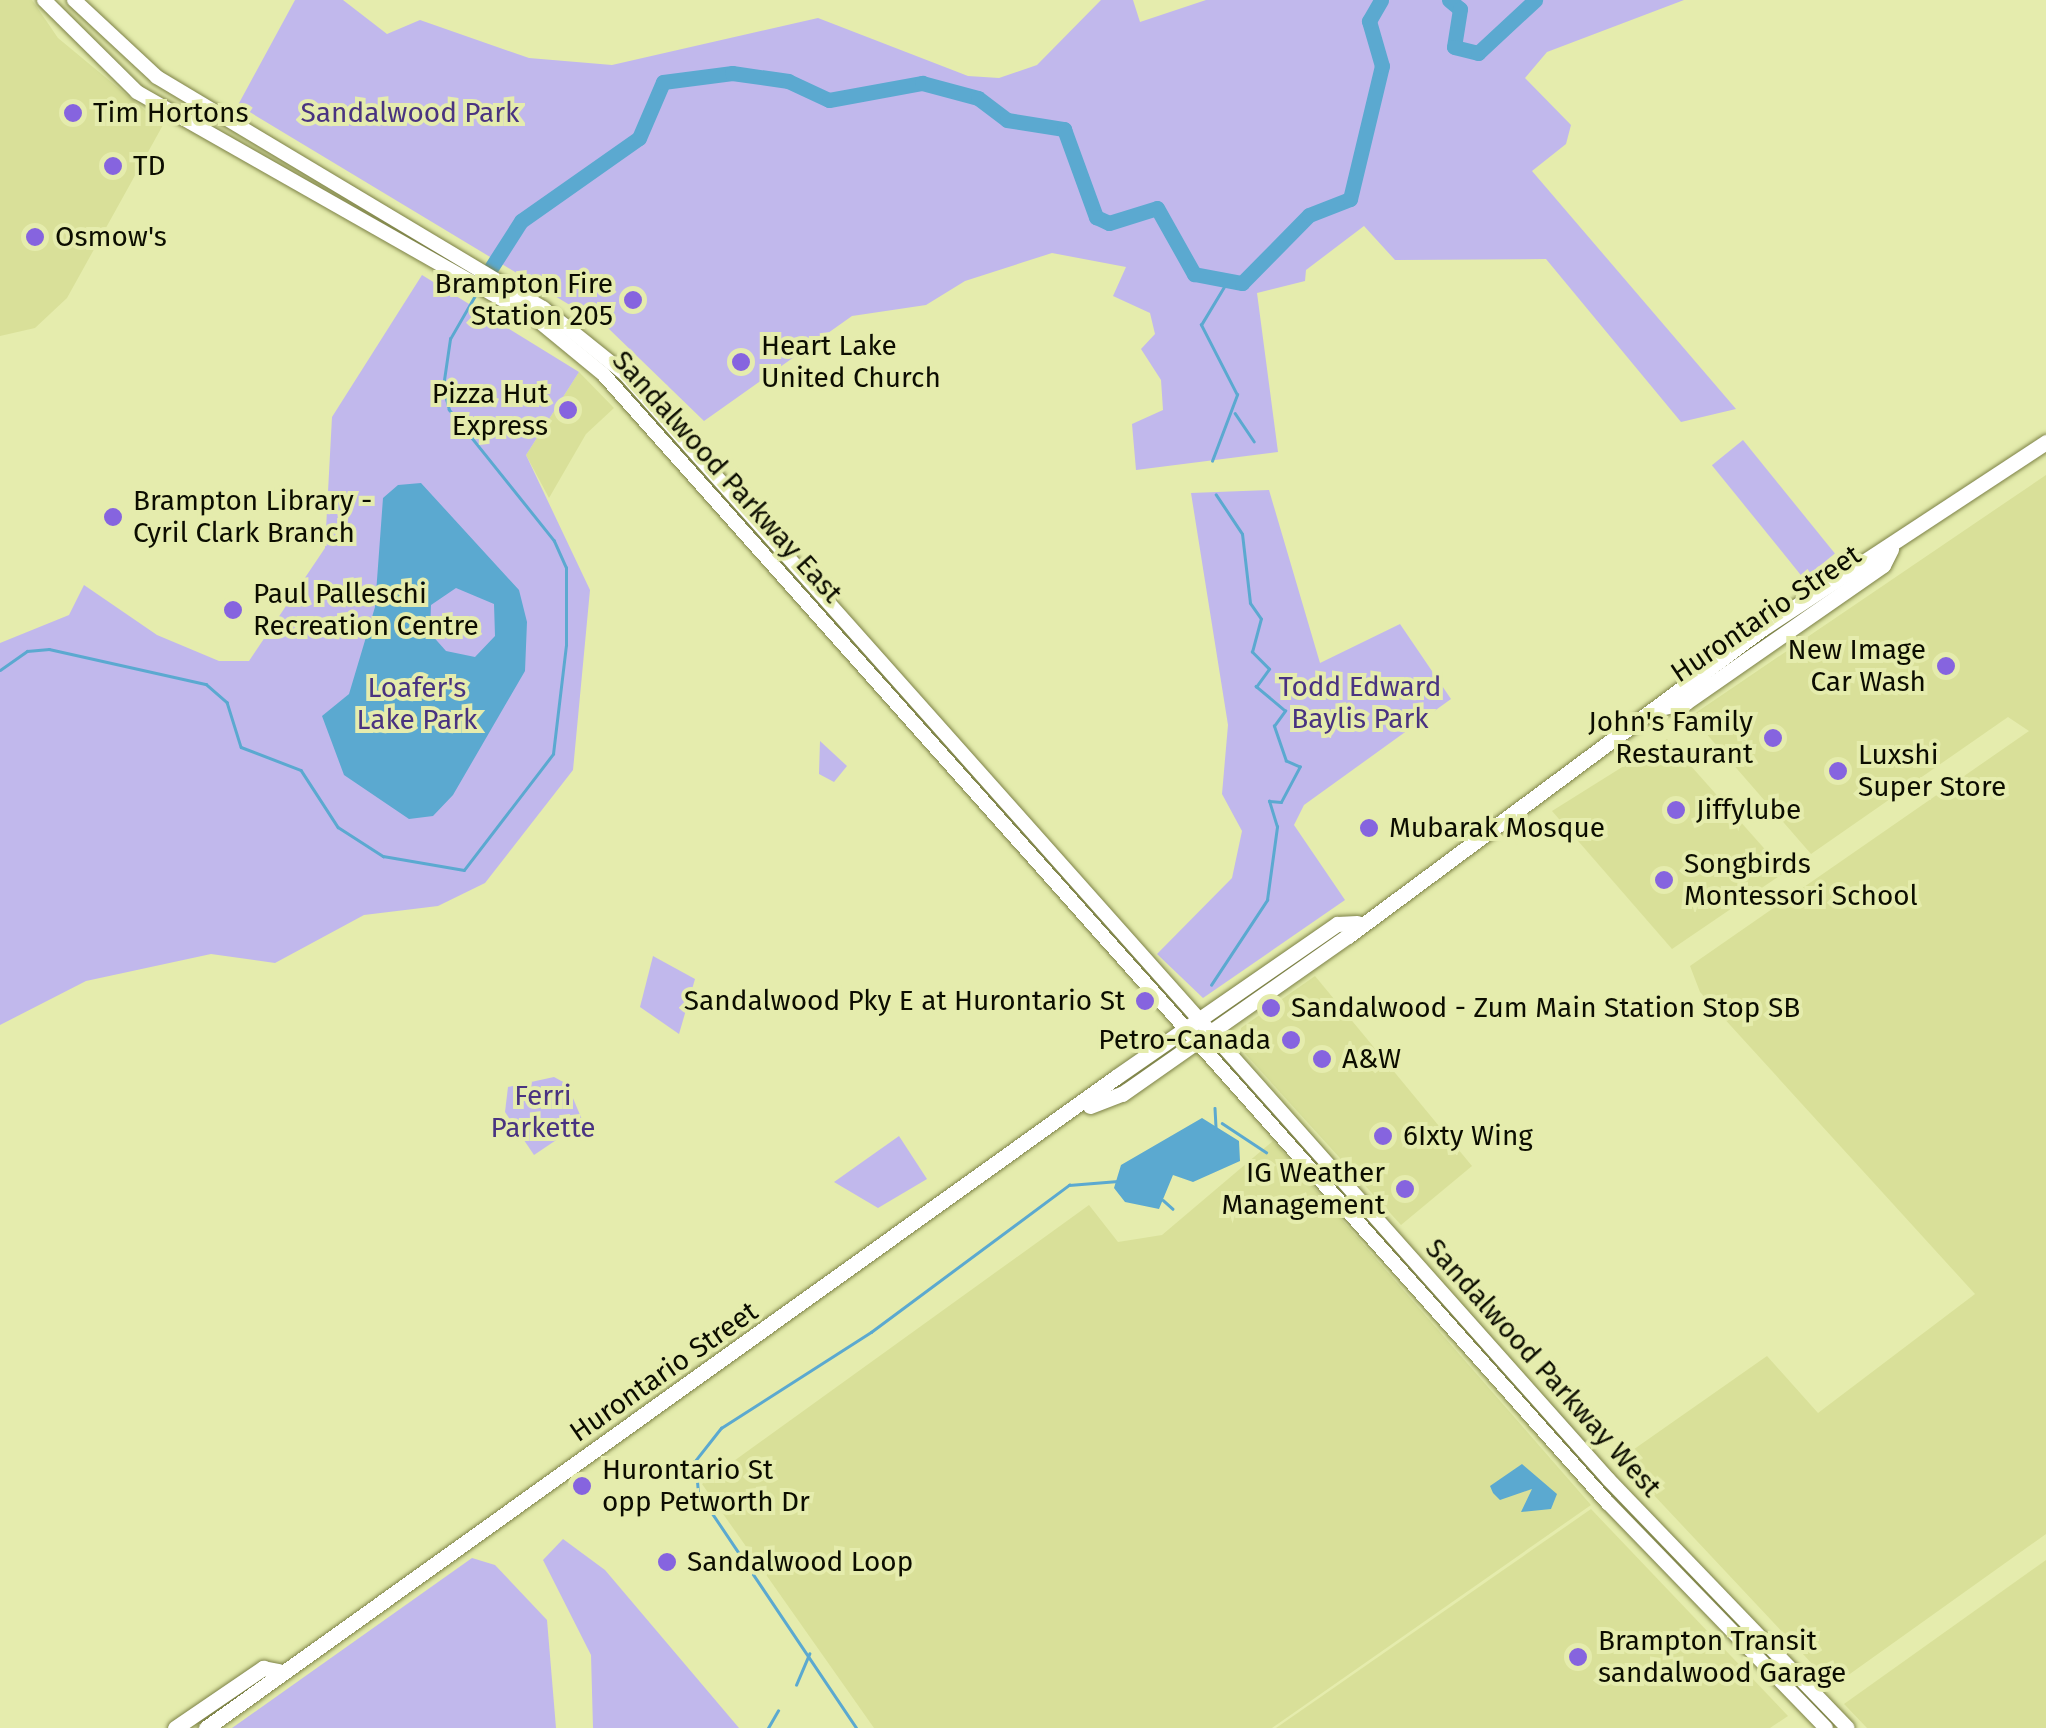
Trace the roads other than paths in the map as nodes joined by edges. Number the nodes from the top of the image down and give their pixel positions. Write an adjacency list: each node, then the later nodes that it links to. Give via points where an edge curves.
1 (44, 0): 3 (main road, Sandalwood Parkway East, via 138,92)
2 (74, 0): 3 (main road, Sandalwood Parkway East, via 157,77)
3 (474, 276): 4 (main road, Sandalwood Parkway East)
4 (494, 287): 6 (main road, Sandalwood Parkway East, via 625,374); 7 (main road, Sandalwood Parkway East, via 556,333 642,414)
5 (2046, 442): 6 (main road, Hurontario Street, via 1891,549 1884,565 1686,702 1660,708)
6 (1206, 1025): 7 (main road, Hurontario Street); 12 (main road, Sandalwood Parkway West, via 1609,1480)
7 (1192, 1035): 8 (main road, Hurontario Street, via 1122,1094 1077,1110); 11 (main road, Sandalwood Parkway West, via 1608,1503)
8 (279, 1671): 9 (main road, Hurontario Street, via 263,1668); 10 (main road, Hurontario Street)
9 (175, 1728)
10 (206, 1728)
11 (1826, 1728)
12 (1848, 1728)

